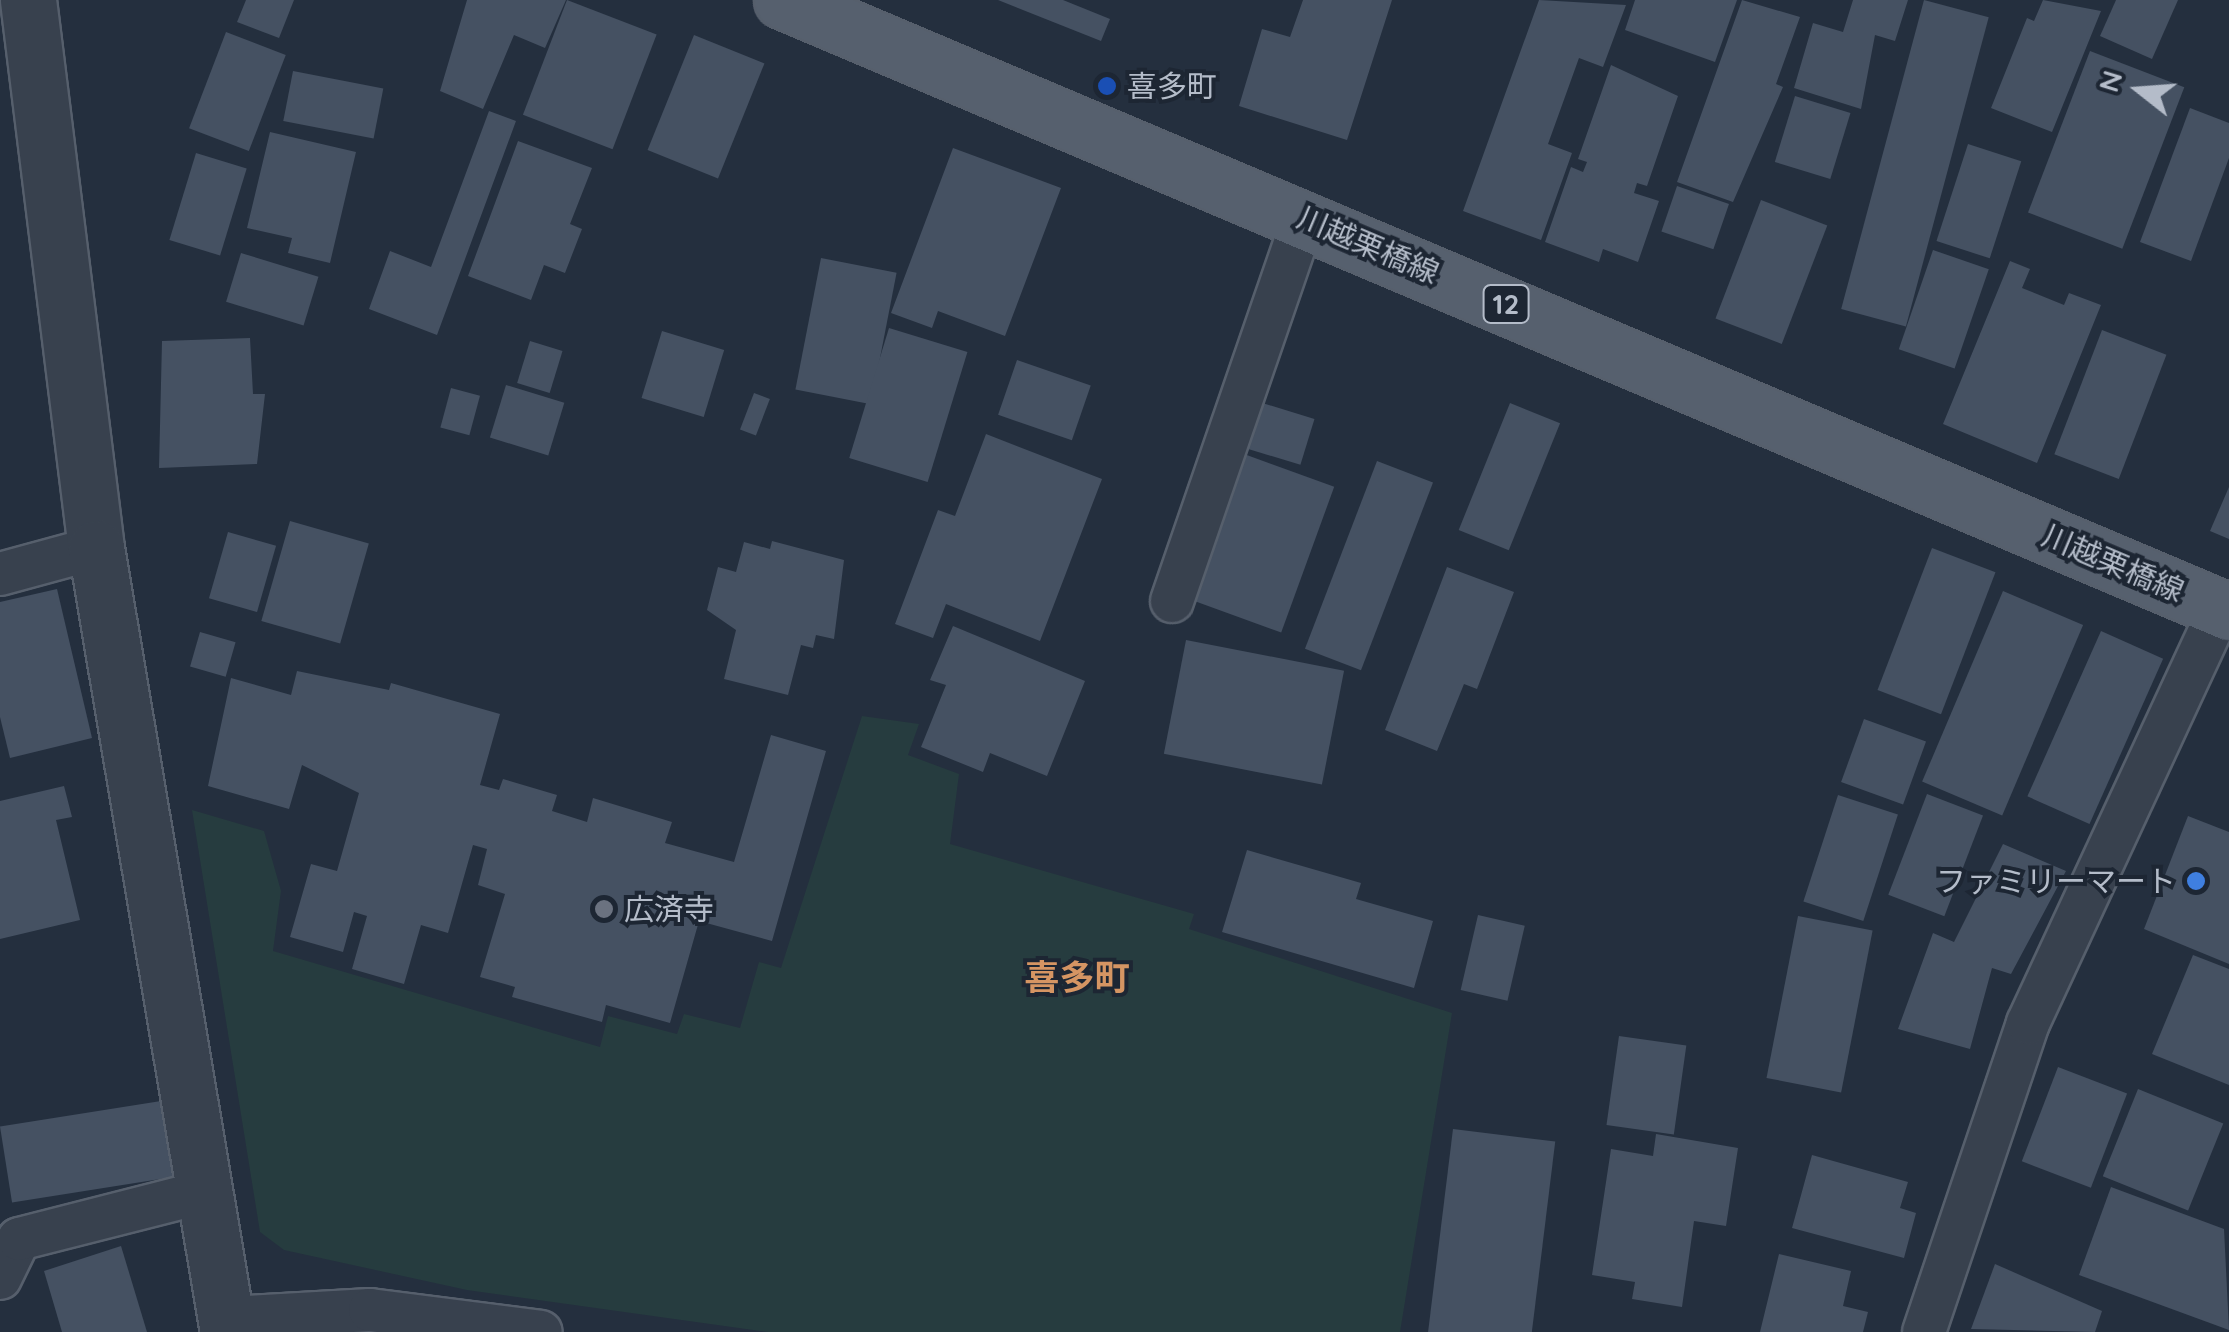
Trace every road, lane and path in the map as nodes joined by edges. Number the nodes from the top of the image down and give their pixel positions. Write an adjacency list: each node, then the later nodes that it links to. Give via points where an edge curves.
1 (28, 0): 4 (street)
2 (782, 0): 3 (main road, 川越栗橋線 / 12)
3 (1304, 218): 6 (lane); 7 (main road, 川越栗橋線 / 12)
4 (96, 548): 5 (lane); 8 (street)
5 (0, 574)
6 (1172, 600)
7 (2224, 611): 12 (lane, via 2028,1023)
8 (208, 1191): 9 (lane, via 19,1239); 10 (street)
9 (0, 1278)
10 (229, 1325): 11 (lane, via 370,1310)
11 (541, 1332)
12 (1924, 1332)

